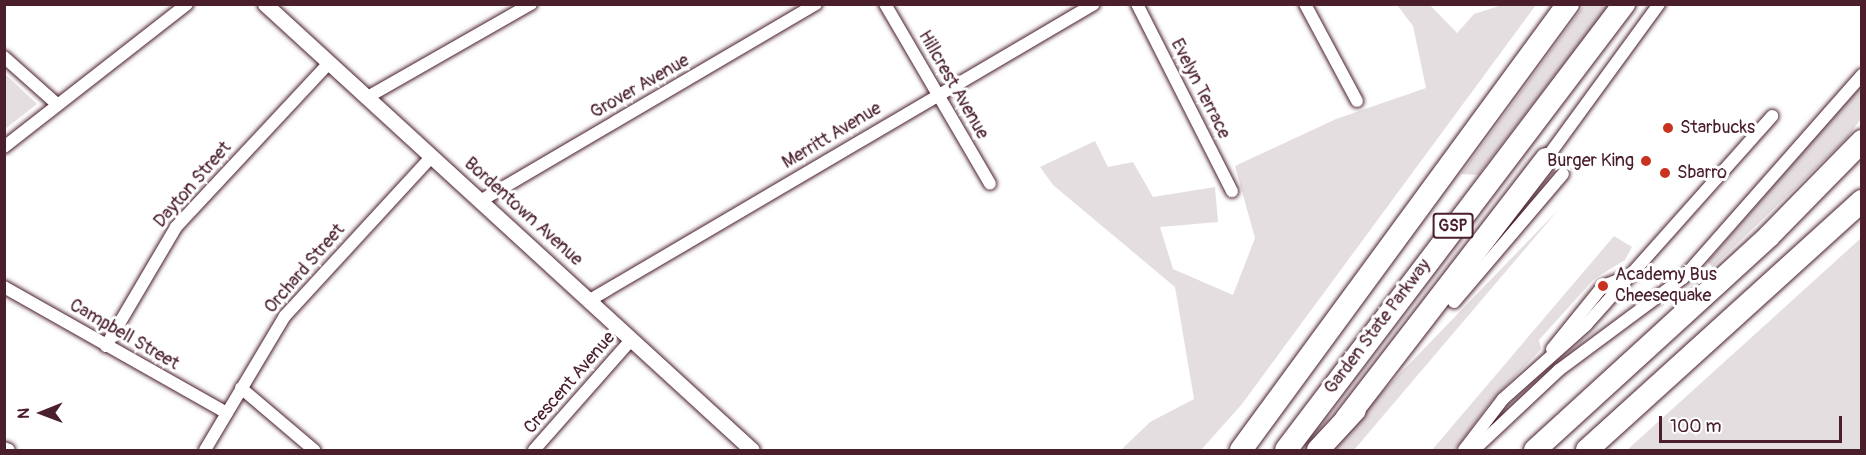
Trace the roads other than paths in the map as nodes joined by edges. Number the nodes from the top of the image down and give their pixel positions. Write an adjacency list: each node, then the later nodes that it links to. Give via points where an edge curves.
1 (187, 4): 18 (street)
2 (265, 4): 13 (street, Bordentown Avenue)
3 (531, 4): 16 (street)
4 (816, 4): 27 (street, Grover Avenue)
5 (885, 4): 15 (street, Hillcrest Avenue)
6 (1094, 4): 15 (street, Merritt Avenue)
7 (1137, 4): 26 (street, Evelyn Terrace)
8 (1305, 4): 17 (street)
9 (1568, 4): 43 (highway, Garden State Parkway / GSP)
10 (1624, 4): 44 (highway, Garden State Parkway / GSP)
11 (1659, 4): 23 (street)
12 (4, 57): 18 (street)
13 (329, 63): 16 (street, Bordentown Avenue); 33 (street, Dayton Street, via 176,227)
14 (1862, 75): 47 (street, via 1683,278 1559,370)
15 (937, 95): 25 (street, Hillcrest Avenue); 30 (street, Merritt Avenue)
16 (366, 98): 22 (street, Bordentown Avenue)
17 (1357, 101)
18 (57, 104): 21 (street)
19 (1772, 116): 46 (street, via 1632,275 1603,286 1542,362 1503,399)
20 (1862, 141): 48 (highway, via 1769,236)
21 (4, 147)
22 (432, 156): 27 (street, Bordentown Avenue); 34 (street, Orchard Street, via 290,310)
23 (1546, 159): 36 (highway)
24 (1563, 174): 31 (street)
25 (990, 184)
26 (1232, 191)
27 (482, 200): 30 (street, Bordentown Avenue)
28 (1862, 201): 49 (highway)
29 (4, 287): 33 (street, Campbell Street)
30 (590, 300): 32 (street, Bordentown Avenue)
31 (1454, 302): 36 (highway)
32 (632, 339): 41 (street, Crescent Avenue); 42 (street, Bordentown Avenue)
33 (106, 346): 35 (street, Campbell Street)
34 (242, 388): 35 (street, Orchard Street); 40 (street)
35 (227, 413): 39 (street, Orchard Street)
36 (1346, 419): 45 (highway)
37 (4, 448): 38 (street)
38 (9, 450)
39 (205, 450)
40 (314, 450)
41 (534, 450)
42 (752, 450)
43 (1241, 450)
44 (1286, 450)
45 (1318, 450)
46 (1464, 450)
47 (1474, 450)
48 (1535, 450)
49 (1587, 450)

